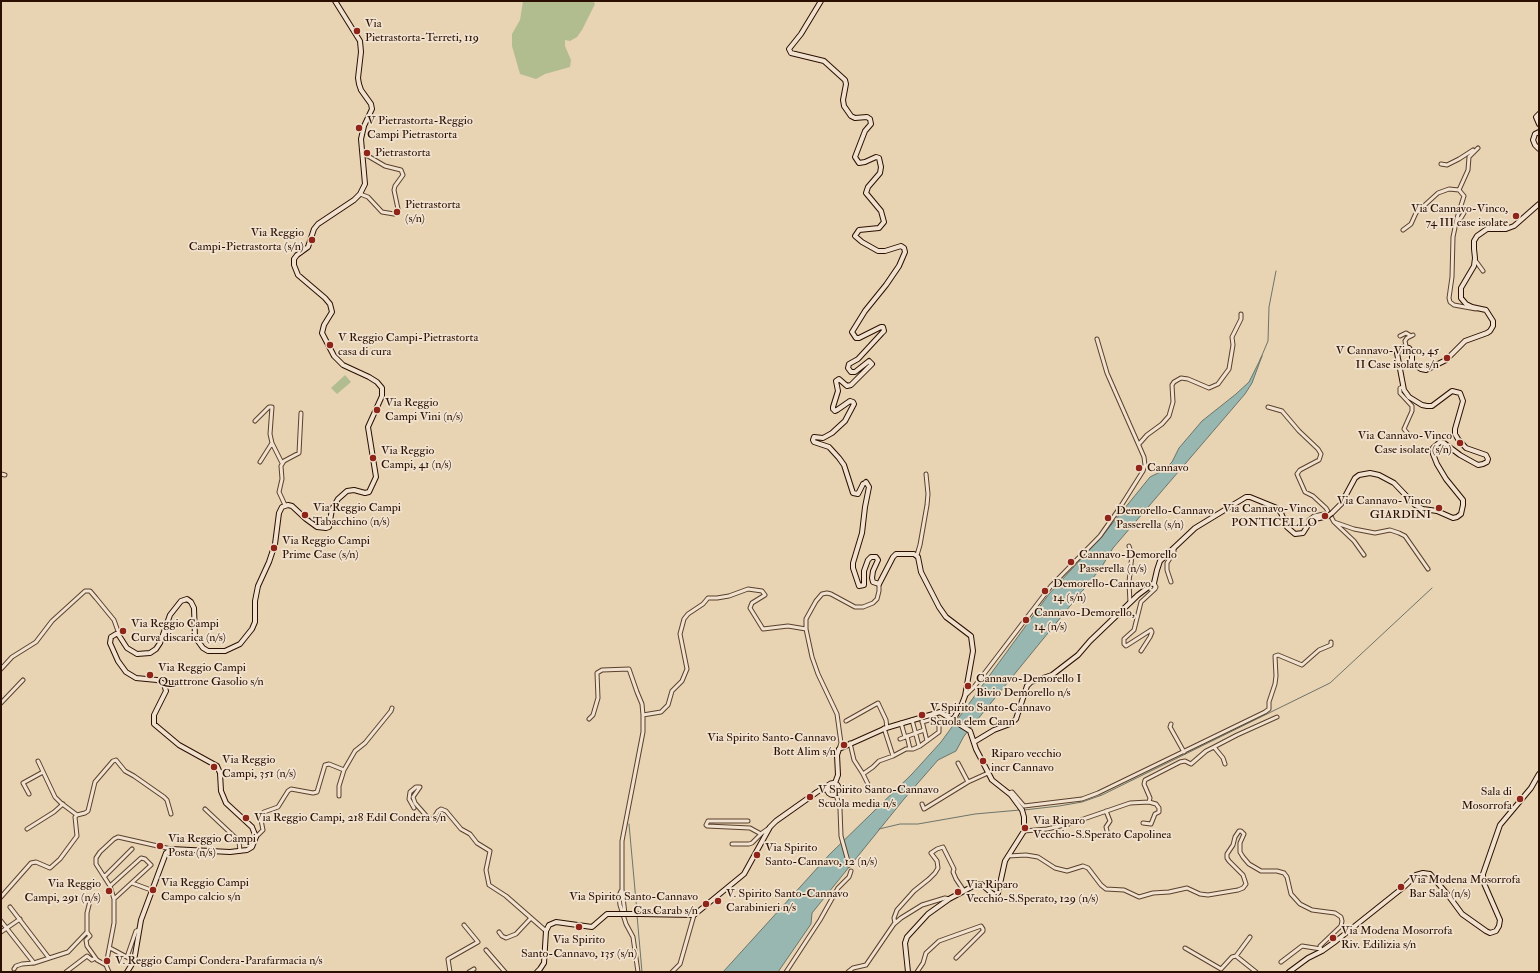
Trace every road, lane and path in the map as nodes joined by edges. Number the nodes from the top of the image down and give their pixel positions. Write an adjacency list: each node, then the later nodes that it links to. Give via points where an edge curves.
1 (335, 1): 7 (street, via 360,41 359,84 371,104 371,112 362,132)
2 (821, 1): 42 (street, via 789,49 791,53 824,61 845,80 843,100 851,116 870,119 871,124 865,131 855,157 859,163 879,158 880,173 866,193 881,211 884,222 879,228 859,230 855,236 878,251 901,246 905,252 900,266 865,310 852,332 859,338 881,326 884,331 858,359 849,364 848,368 855,372 869,361 872,364 851,385 847,386 839,379 836,381 838,391 833,409 835,411 850,401 854,404 845,421 832,433 823,438 814,437 813,440 829,447 839,458 853,493 858,494 863,484 868,484 862,533 853,568 858,585 864,585 864,571 868,560 876,557 878,560 872,571 872,578 873,582)
3 (1539, 114): 4 (street, via 1536,117)
4 (1539, 124)
5 (1539, 132): 6 (street, via 1533,140)
6 (1539, 149)
7 (363, 155): 10 (street, via 366,178); 10 (street, via 385,166 401,170 403,175 394,190 398,209 394,214 382,212 368,197)
8 (1441, 164): 9 (street, via 1459,160 1478,148 1469,157 1468,170)
9 (1459, 190): 13 (street, via 1464,196); 14 (street, via 1449,188 1438,193 1416,213 1411,224)
10 (360, 194): 32 (street, via 318,224 308,247 294,259 294,265 298,275 330,304 332,312 322,333 338,362 369,377 382,388 382,396 368,427 376,477 369,492 348,491 338,499 332,509 329,527 326,528 318,528 292,506)
11 (1539, 204): 15 (street, via 1510,228 1487,229 1477,236 1474,241)
12 (1464, 213): 13 (street)
13 (1456, 221): 17 (street, via 1450,302 1463,308)
14 (1403, 230)
15 (1475, 260): 16 (street); 17 (street, via 1461,288 1461,298 1466,304)
16 (1483, 271)
17 (1482, 309): 21 (street, via 1486,310 1493,321 1493,326 1487,334 1465,341 1450,356 1431,368 1418,368 1412,362 1411,350)
18 (1241, 314): 28 (street, via 1232,337 1229,369 1218,384 1209,388 1188,379 1176,380 1172,385 1173,402 1169,416)
19 (1400, 336): 21 (street, via 1406,333 1412,336 1405,341)
20 (1097, 339): 28 (street, via 1107,372)
21 (1406, 346): 22 (street, via 1397,352)
22 (1403, 387): 26 (street, via 1400,388 1400,393 1412,406 1404,429); 33 (street, via 1409,397 1427,406 1432,406 1452,391 1463,397 1455,434 1466,448 1486,455 1488,459 1478,465 1444,443 1440,442 1433,448 1437,464 1463,500 1461,514 1453,518 1437,511 1423,510 1415,506 1394,483 1370,473 1355,478 1341,504)
23 (1268, 407): 33 (street, via 1282,411 1321,454 1319,460 1296,474 1305,492 1313,496)
24 (301, 413): 30 (street, via 299,453)
25 (255, 421): 27 (street, via 272,407)
26 (1409, 435)
27 (272, 443): 29 (street); 30 (street)
28 (1139, 444): 50 (street, via 1145,465 1119,509 1100,536 1051,586 974,688)
29 (260, 462)
30 (282, 463): 32 (street, via 279,492)
31 (926, 474): 37 (street, via 927,504)
32 (285, 506): 45 (street, via 280,510 269,562 258,586 255,622 240,644 220,651 208,651 203,648 195,637 194,608 187,600 181,601 170,615 160,643 150,653 132,652)
33 (1330, 514): 34 (street); 36 (street, via 1315,519 1303,533 1295,534 1287,527 1277,508 1246,497 1195,528)
34 (1334, 522): 38 (street, via 1354,541); 39 (street, via 1363,532 1375,534 1390,530 1399,533 1404,536)
35 (1129, 546): 43 (street, via 1132,555)
36 (1174, 548): 40 (street, via 1166,563); 41 (street, via 1160,561)
37 (917, 555): 42 (street, via 896,554); 50 (street, via 921,572 938,607 946,617 972,636 973,651)
38 (1364, 555)
39 (1428, 569)
40 (1172, 582)
41 (1154, 583): 43 (street); 47 (street, via 1155,589 1142,602 1134,630 1124,639 1126,646 1151,630 1150,637)
42 (879, 584): 44 (street, via 877,599 873,604 863,607 855,607 831,594 822,594 808,615)
43 (1130, 603): 68 (street, via 1078,655 1052,675 1031,682 1027,686 1016,719)
44 (806, 629): 53 (street, via 784,626 763,629 752,614 750,606 765,595 764,592 748,589 729,596 708,598 684,619 680,634 687,669 682,681 672,691 668,705 661,712); 72 (street, via 816,669 837,714 841,743)
45 (119, 635): 48 (street, via 114,620 90,590 84,591 52,622 36,642 12,657); 107 (street, via 112,635 109,640 126,672 136,678 157,680 164,684 166,691 154,715 154,724 179,745 217,766 226,804 252,827)
46 (1331, 642): 74 (street, via 1331,645 1319,650 1302,665 1276,656 1276,676 1269,709)
47 (1141, 651)
48 (1, 669)
49 (23, 680): 51 (street)
50 (965, 696): 58 (street)
51 (1, 703)
52 (392, 708): 79 (street, via 365,743 355,751)
53 (643, 715): 55 (street, via 642,704 630,670 626,668 602,670 597,673 598,698 593,715); 118 (street, via 643,732 622,841)
54 (1277, 717): 71 (street)
55 (589, 719)
56 (912, 720): 57 (street); 60 (street); 64 (street)
57 (921, 720): 58 (street, via 940,712); 63 (street); 67 (street, via 938,720 939,732)
58 (954, 720): 68 (street, via 970,731)
59 (846, 721): 62 (street, via 878,703 886,720)
60 (901, 723): 62 (street); 65 (street)
61 (1171, 724): 74 (street, via 1170,727)
62 (885, 728): 69 (street); 75 (street)
63 (924, 730): 64 (street); 67 (street)
64 (915, 733): 65 (street); 70 (street)
65 (906, 737): 66 (street); 73 (street)
66 (900, 739)
67 (927, 740): 70 (street)
68 (974, 742): 81 (street)
69 (850, 743): 72 (street); 82 (street, via 854,760)
70 (919, 746): 73 (street)
71 (1214, 747): 78 (street); 92 (street, via 1191,764 1180,762 1145,780)
72 (839, 749): 85 (street, via 838,775)
73 (910, 749): 75 (street)
74 (1184, 752): 90 (street, via 1082,799 1024,806 1012,792)
75 (893, 756): 82 (street)
76 (38, 762): 80 (street)
77 (958, 763): 84 (street)
78 (1225, 764)
79 (344, 770): 91 (street); 107 (street, via 330,764 325,765 316,793 289,790 278,807 264,812 261,820 263,830)
80 (43, 772): 88 (street, via 23,783); 93 (street)
81 (988, 773): 84 (street); 90 (street, via 992,780)
82 (862, 774): 86 (street)
83 (1539, 774): 143 (street, via 1531,788 1500,825 1483,874 1483,881 1500,920 1496,931 1486,931 1462,914 1430,874 1423,873 1416,875)
84 (968, 782): 94 (street, via 924,809)
85 (835, 783): 87 (street, via 830,783); 89 (street, via 839,790)
86 (868, 784)
87 (827, 790): 89 (street, via 830,794); 102 (street, via 822,789 811,796)
88 (29, 794)
89 (836, 794): 113 (street, via 840,809 841,836)
90 (1010, 794): 104 (street, via 1022,810)
91 (339, 796)
92 (1149, 802): 97 (street, via 1130,803); 101 (street, via 1156,804 1159,812 1151,824)
93 (62, 804): 99 (street); 103 (street)
94 (922, 804)
95 (414, 808): 128 (street, via 409,799 410,792 416,787 420,788 413,797 415,803 429,819 433,819 438,811 446,811 461,829 490,851 486,870 489,885)
96 (206, 809): 111 (street, via 239,841)
97 (1106, 811): 104 (street, via 1069,824); 105 (street, via 1110,821 1106,827)
98 (171, 814): 99 (street, via 167,800 113,760 95,782 88,811)
99 (77, 815): 121 (street, via 74,820 77,836 60,859 50,868 36,862 32,863)
100 (748, 820): 106 (street, via 708,822 706,825 750,828)
101 (1143, 823)
102 (770, 827): 106 (street); 127 (street, via 744,874)
103 (27, 830)
104 (1024, 831): 112 (street)
105 (1107, 831)
106 (761, 834): 108 (street, via 752,843)
107 (256, 837): 111 (street, via 252,847)
108 (732, 844)
109 (132, 849): 115 (street)
110 (171, 849): 111 (street); 115 (street, via 118,837 96,858 96,864); 119 (street, via 166,853)
111 (240, 851)
112 (1008, 856): 120 (street, via 998,893 994,895 981,884); 143 (street, via 1038,857 1055,868 1067,871 1083,866 1088,868 1106,889 1124,890 1139,897 1187,888 1208,896 1238,890 1246,884 1243,875 1227,858 1235,837 1241,831 1244,834 1240,852 1249,864 1261,871 1284,873 1291,894 1300,904 1312,910 1335,913 1341,917 1341,926 1320,946)
113 (849, 865)
114 (851, 871): 164 (street)
115 (105, 876): 117 (street)
116 (132, 883): 117 (street, via 151,865 145,859 141,858); 119 (street); 122 (street)
117 (110, 886): 122 (street)
118 (622, 889): 126 (street); 162 (street, via 619,896 620,906 633,937)
119 (151, 890): 134 (street)
120 (964, 891): 123 (street); 131 (street, via 942,847 937,849 931,853 938,868 897,910)
121 (1, 897)
122 (114, 899): 140 (street)
123 (949, 899): 131 (street, via 922,905); 166 (street, via 928,914 907,937 905,943)
124 (90, 901): 137 (street)
125 (10, 907): 129 (street)
126 (625, 914): 127 (street, bridge); 135 (street, bridge, via 607,914 592,927 556,922 549,925)
127 (694, 915): 163 (street, via 680,964)
128 (531, 918): 135 (street); 138 (street, via 516,934 506,938)
129 (20, 919): 133 (street); 146 (street)
130 (1, 921): 133 (street)
131 (895, 923): 165 (street, via 866,965)
132 (464, 925): 158 (street, via 478,942 448,959)
133 (7, 928): 136 (street); 151 (street)
134 (139, 930): 145 (street, via 136,931); 149 (street)
135 (546, 931): 161 (street, via 544,963)
136 (1, 932)
137 (87, 932): 146 (street, via 68,952); 147 (street, via 90,936 86,940 87,946)
138 (498, 932)
139 (1250, 937): 144 (street)
140 (110, 948): 145 (street); 152 (street)
141 (1185, 948): 144 (street, via 1219,969)
142 (486, 950): 160 (street)
143 (1321, 950): 150 (street, via 1302,946); 169 (street)
144 (1236, 956): 168 (street)
145 (127, 957): 149 (street)
146 (49, 958): 151 (street)
147 (95, 958): 152 (street); 155 (street, via 92,960 87,956)
148 (956, 958): 167 (street, via 983,931 981,926 939,941 926,952)
149 (134, 961): 157 (street)
150 (1281, 962)
151 (34, 963): 153 (street, via 22,964)
152 (106, 965): 156 (street)
153 (14, 969)
154 (474, 969): 159 (street)
155 (66, 972)
156 (109, 972)
157 (127, 972)
158 (450, 972)
159 (468, 972)
160 (505, 972)
161 (537, 972)
162 (638, 972)
163 (672, 972)
164 (786, 972)
165 (848, 972)
166 (908, 972)
167 (917, 972)
168 (1256, 972)
169 (1289, 972)

